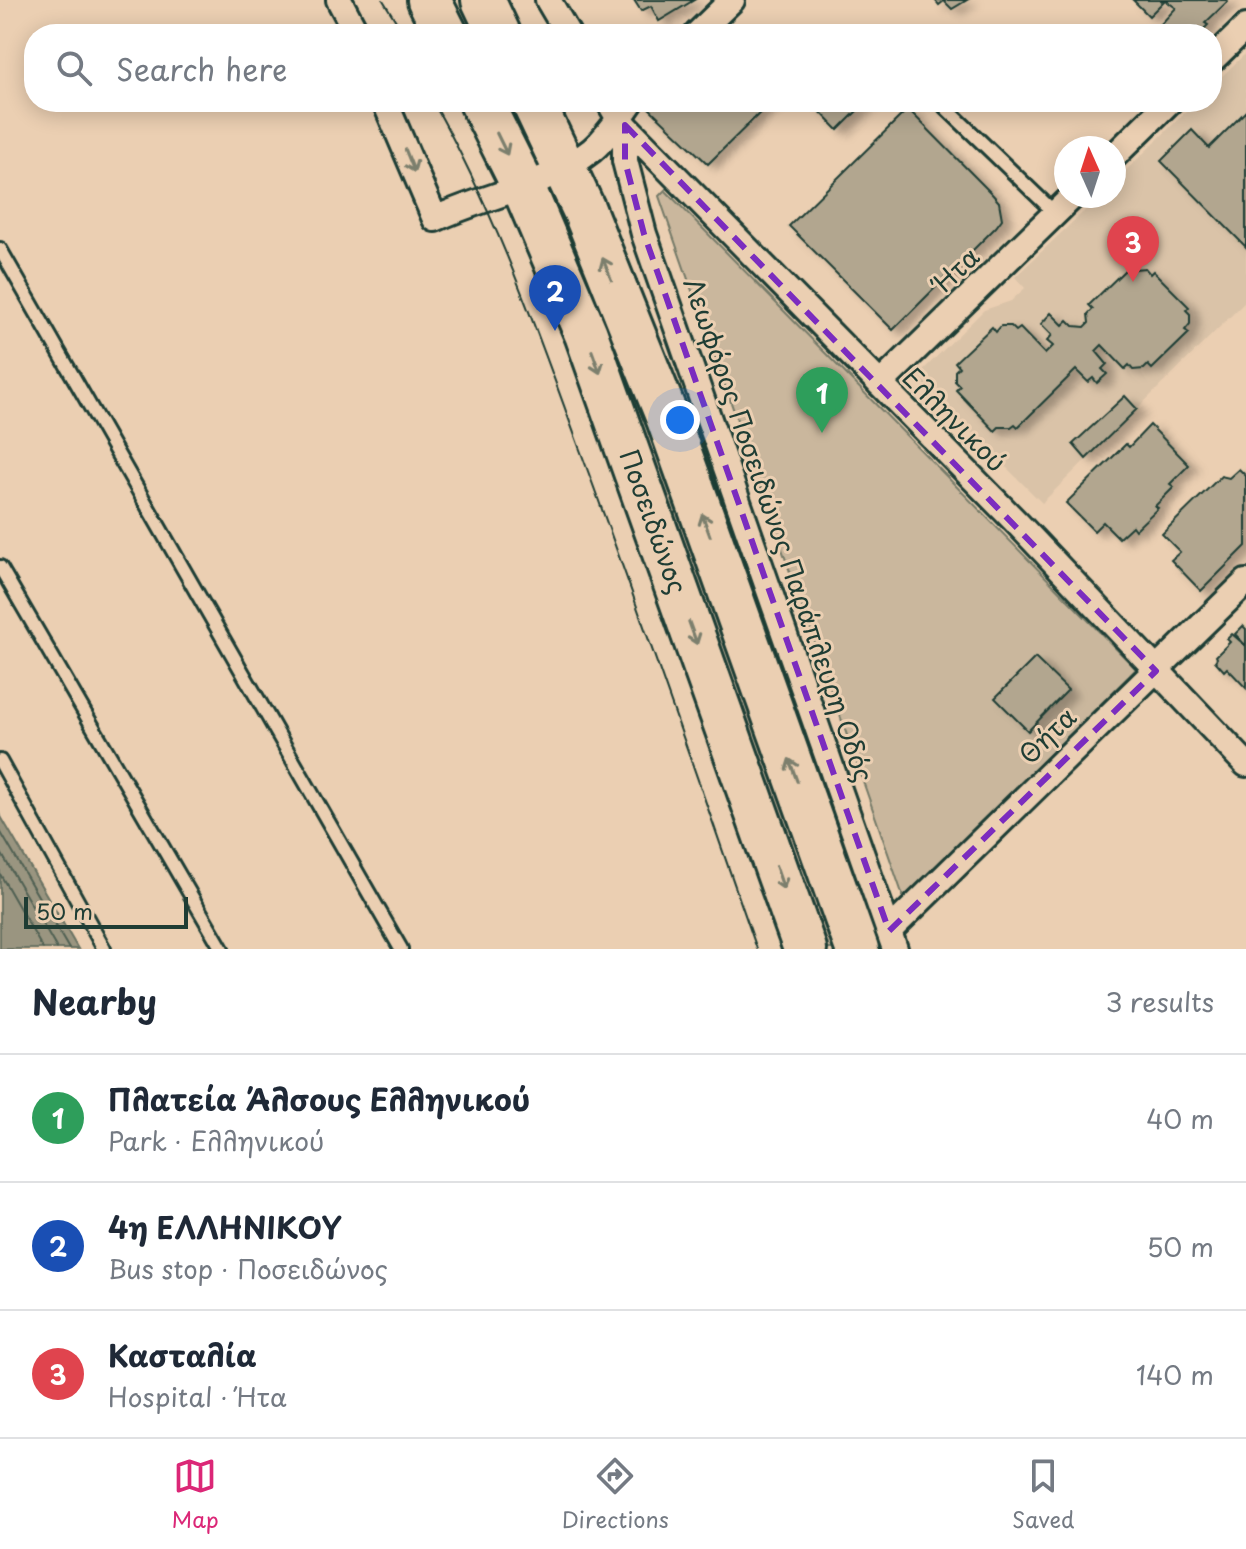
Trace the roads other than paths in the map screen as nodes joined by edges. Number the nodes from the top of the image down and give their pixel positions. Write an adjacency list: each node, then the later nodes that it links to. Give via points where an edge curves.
1 (339, 0): 6 (street)
2 (429, 0): 7 (highway)
3 (483, 0): 8 (highway)
4 (548, 0): 9 (street)
5 (732, 0): 10 (street)
6 (352, 24)
7 (441, 24)
8 (494, 24)
9 (562, 24)
10 (707, 24)
11 (1246, 27): 12 (street)
12 (1222, 50)
13 (389, 112): 21 (street, one-way to 21, via 435,219)
14 (486, 112): 21 (highway, Ποσειδώνος, one-way to 21)
15 (538, 112): 20 (highway, Ποσειδώνος)
16 (621, 112): 20 (street, via 593,149); 25 (street, Ελληνικού); 31 (street, Λεωφόρος Ποσειδώνος Παράπλευρη Οδός, via 625,161 644,234)
17 (951, 112): 22 (lane)
18 (1159, 112): 19 (street)
19 (1126, 144)
20 (563, 167): 21 (street); 31 (highway, Ποσειδώνος, one-way to 20)
21 (523, 186): 35 (highway, Ποσειδώνος, one-way to 35, via 586,334)
22 (1054, 197)
23 (1061, 208): 25 (street, Ήτα)
24 (0, 249): 34 (lane)
25 (880, 384): 28 (street, Ελληνικού)
26 (0, 567): 33 (lane)
27 (1246, 582): 28 (street, Θήτα)
28 (1156, 671): 30 (street, Ελληνικού); 31 (street, Θήτα)
29 (0, 761): 32 (lane)
30 (1246, 764)
31 (880, 943)
32 (104, 949)
33 (222, 949)
34 (401, 949)
35 (805, 949)

